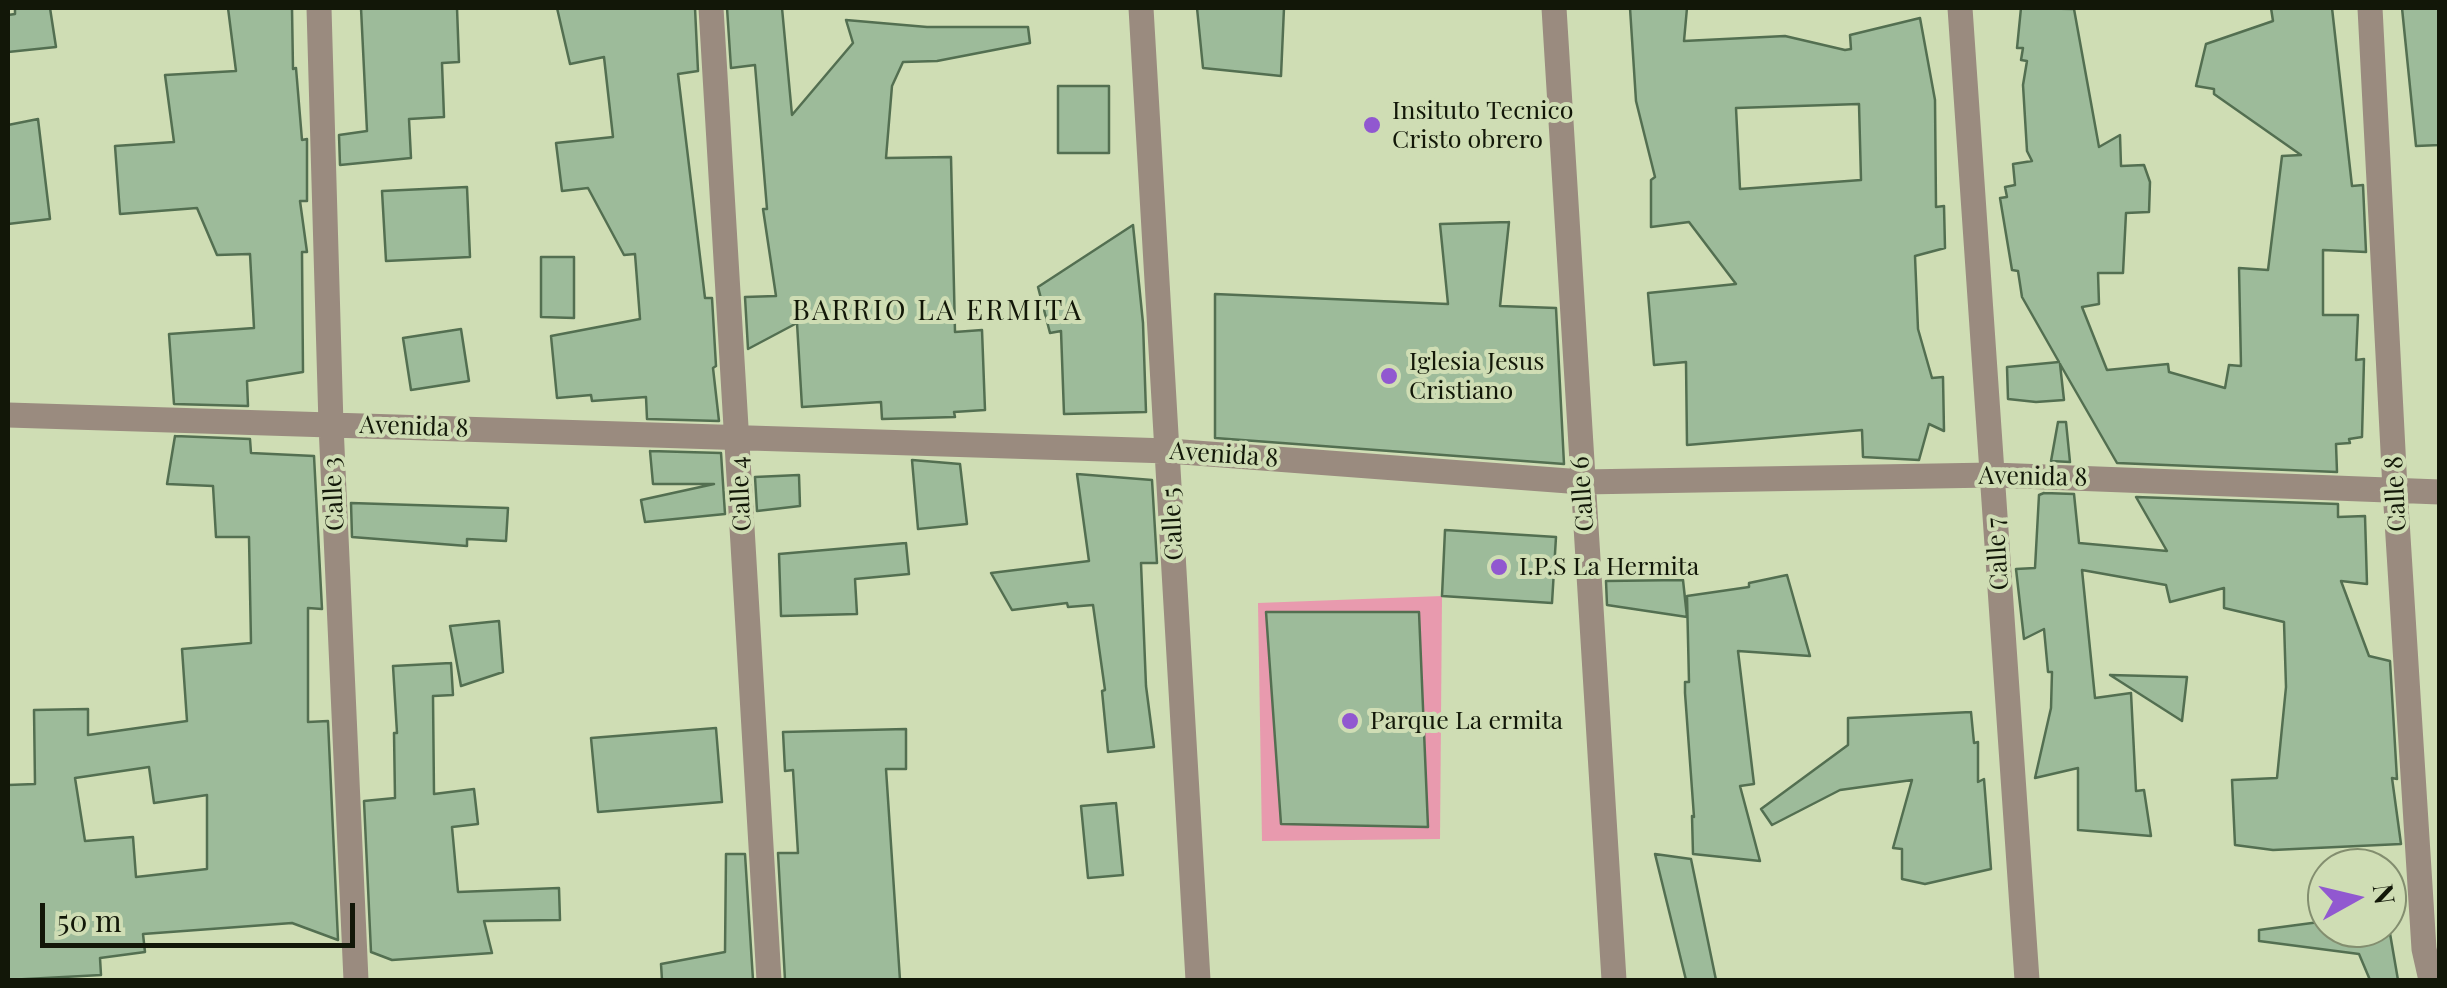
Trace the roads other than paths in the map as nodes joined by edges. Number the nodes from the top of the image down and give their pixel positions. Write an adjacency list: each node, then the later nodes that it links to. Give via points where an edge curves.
1 (318, 8): 8 (street, Calle 3)
2 (711, 8): 9 (street, Calle 4)
3 (1141, 8): 10 (street, Calle 5)
4 (1554, 8): 12 (street, Calle 6)
5 (1960, 8): 11 (street, Calle 7)
6 (2370, 8): 13 (street, Calle 8)
7 (8, 415): 8 (street, Avenida 8)
8 (331, 425): 9 (street, Avenida 8); 15 (street, Calle 3)
9 (737, 438): 10 (street, Avenida 8); 16 (street, Calle 4)
10 (1169, 451): 12 (street, Avenida 8); 17 (street, Calle 5)
11 (1992, 475): 12 (street, Avenida 8); 13 (street, Avenida 8); 19 (street, Calle 7)
12 (1582, 482): 18 (street, Calle 6)
13 (2395, 489): 14 (street, Avenida 8); 20 (street, Calle 8)
14 (2440, 492)
15 (356, 980)
16 (769, 980)
17 (1198, 980)
18 (1614, 980)
19 (2027, 980)
20 (2431, 980)

